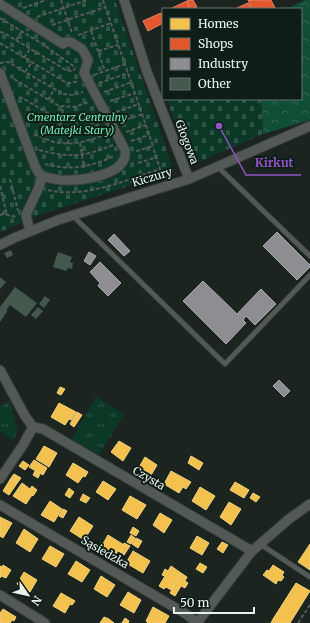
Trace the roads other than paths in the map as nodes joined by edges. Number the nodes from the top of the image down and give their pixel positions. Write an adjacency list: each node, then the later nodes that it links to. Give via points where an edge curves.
1 (124, 0): 7 (street, Głogowa, via 147,72)
2 (0, 4): 6 (street, via 63,44 71,42 82,49 123,162 116,169 85,179 59,180)
3 (0, 73): 6 (street, via 35,166)
4 (310, 126): 5 (street, Kiczury)
5 (217, 166): 7 (street, Kiczury); 11 (lane)
6 (42, 176): 9 (street, via 26,214)
7 (189, 179): 8 (street, Kiczury)
8 (73, 215): 9 (street, Kiczury); 12 (lane, via 225,364)
9 (30, 231): 10 (street, Kiczury)
10 (0, 245)
11 (310, 256)
12 (310, 276)
13 (0, 370): 14 (street)
14 (33, 426): 15 (street); 19 (street, Czysta)
15 (0, 479)
16 (310, 504): 18 (street, via 288,519)
17 (0, 505): 23 (street, Sąsiedzka, via 186,614)
18 (260, 544): 19 (street); 20 (lane)
19 (252, 551): 23 (street)
20 (310, 577)
21 (0, 595): 22 (street)
22 (45, 623)
23 (197, 623)

